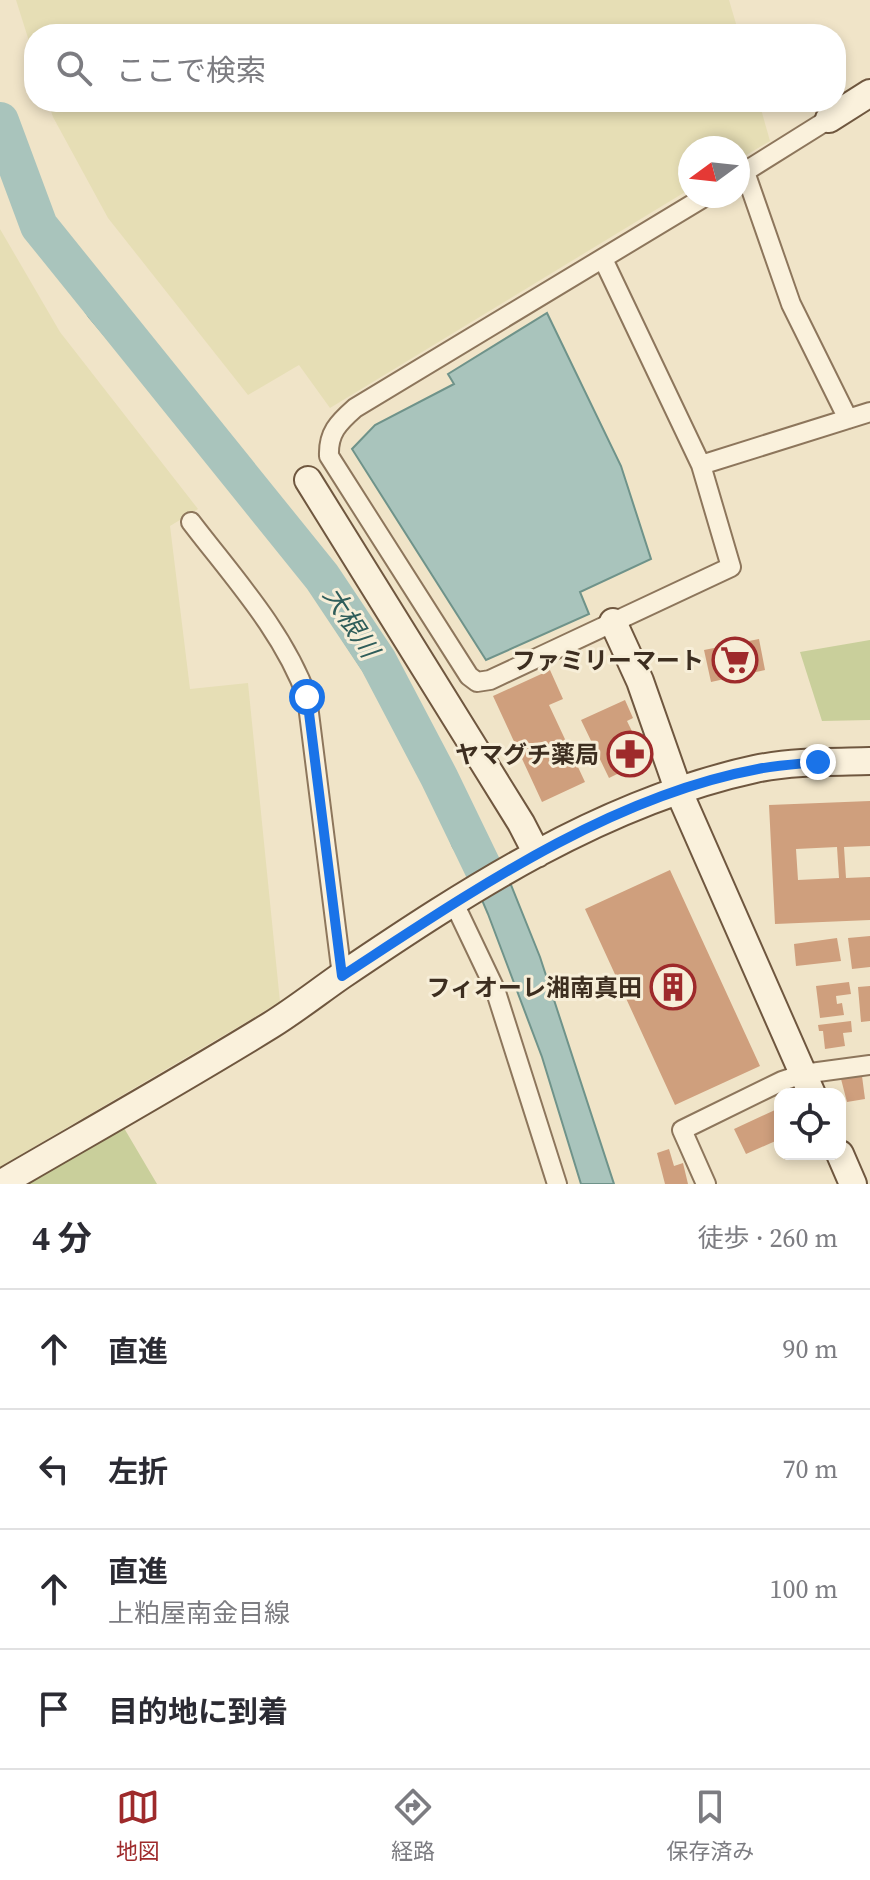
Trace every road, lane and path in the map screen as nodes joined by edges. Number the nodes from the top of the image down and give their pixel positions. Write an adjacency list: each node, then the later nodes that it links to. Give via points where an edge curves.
1 (870, 93): 2 (street)
2 (846, 108)
3 (840, 112): 4 (street)
4 (829, 119): 5 (street)
5 (750, 168)
6 (750, 197): 10 (street, via 791,304)
7 (686, 208): 8 (street)
8 (603, 259): 11 (street); 14 (street, via 355,408 329,440 329,456 477,682)
9 (870, 412): 10 (street)
10 (848, 419): 11 (street)
11 (701, 465): 14 (street, via 731,567)
12 (308, 480): 17 (street, via 521,823)
13 (191, 522): 19 (street, via 262,614 297,669 307,697)
14 (613, 622): 16 (street)
15 (870, 761): 16 (street, via 758,769)
16 (679, 792): 17 (street); 21 (street)
17 (530, 857): 18 (street)
18 (460, 899): 19 (street); 24 (street, via 495,989)
19 (342, 976): 23 (street, via 274,1023)
20 (870, 1065): 21 (street)
21 (808, 1084): 25 (street, via 782,1081 682,1130)
22 (843, 1160): 26 (street)
23 (0, 1184)
24 (557, 1184)
25 (706, 1184)
26 (853, 1184)

